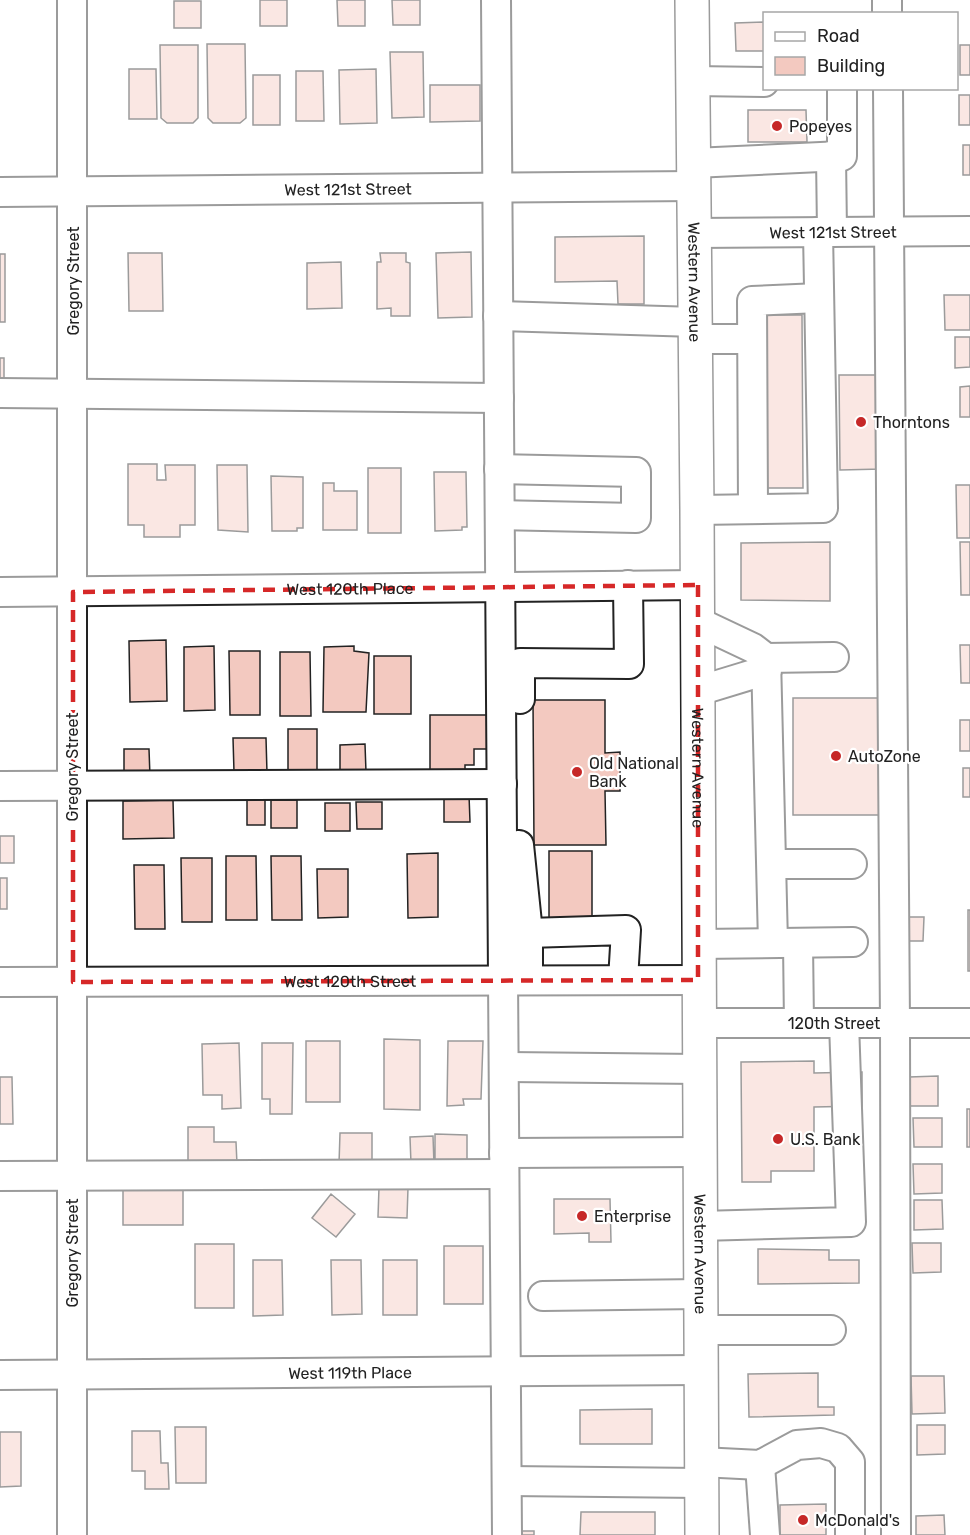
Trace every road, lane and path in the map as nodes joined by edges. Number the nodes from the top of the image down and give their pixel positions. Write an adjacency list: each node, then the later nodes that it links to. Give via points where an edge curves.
1 (72, 0): 12 (street, Gregory Street)
2 (496, 0): 10 (street)
3 (692, 0): 4 (main road, Western Avenue)
4 (693, 81): 5 (street); 9 (main road, Western Avenue)
5 (763, 82)
6 (842, 90): 8 (street, via 842,156)
7 (888, 90): 13 (street)
8 (831, 156): 9 (street, West 121st Street); 16 (street)
9 (695, 175): 10 (street, West 121st Street); 15 (main road, Western Avenue)
10 (497, 188): 12 (street, West 121st Street); 18 (street)
11 (0, 192): 12 (street, West 121st Street)
12 (72, 192): 21 (street, Gregory Street)
13 (888, 231): 14 (street, West 121st Street); 16 (street, West 121st Street); 55 (street)
14 (970, 231)
15 (695, 232): 16 (street, West 121st Street); 19 (main road, Western Avenue)
16 (825, 232): 17 (street)
17 (819, 298): 20 (street, via 752,301); 25 (street, via 823,508)
18 (498, 316): 19 (street); 23 (street)
19 (696, 331): 20 (street); 26 (main road, Western Avenue)
20 (752, 339): 25 (street)
21 (72, 392): 22 (street); 23 (street); 32 (street, Gregory Street)
22 (0, 393)
23 (499, 398): 24 (street)
24 (499, 469): 27 (street); 27 (street, via 636,472 636,518)
25 (753, 509): 26 (street)
26 (698, 510): 29 (main road, Western Avenue)
27 (500, 515): 30 (street)
28 (628, 585): 29 (street, West 120th Place); 30 (street, West 120th Place); 35 (street, via 629,664)
29 (698, 585): 33 (main road, Western Avenue)
30 (510, 587): 32 (street, West 120th Place); 35 (street); 38 (street)
31 (0, 592): 32 (street, West 120th Place)
32 (73, 592): 40 (street, Gregory Street)
33 (698, 622): 36 (street, via 753,648); 37 (main road, Western Avenue)
34 (834, 657): 36 (street)
35 (520, 663): 43 (street, via 519,854)
36 (766, 664): 37 (street); 41 (street)
37 (698, 691): 46 (main road, Western Avenue)
38 (502, 784): 40 (street); 47 (street)
39 (0, 786): 40 (street)
40 (72, 786): 51 (street, Gregory Street)
41 (772, 864): 42 (street); 45 (street)
42 (852, 864)
43 (528, 933): 47 (street); 48 (street, via 626,930)
44 (853, 942): 45 (street)
45 (786, 943): 46 (street); 53 (street)
46 (698, 944): 49 (main road, Western Avenue)
47 (516, 980): 48 (street, West 120th Street); 51 (street, West 120th Street); 57 (street)
48 (623, 980): 49 (street, West 120th Street)
49 (698, 980): 52 (main road, Western Avenue)
50 (0, 982): 51 (street, West 120th Street)
51 (73, 982): 62 (street, Gregory Street)
52 (699, 1023): 53 (street, 120th Street); 58 (main road, Western Avenue)
53 (799, 1023): 54 (street, 120th Street)
54 (844, 1023): 55 (street, 120th Street); 63 (street, via 851,1222)
55 (895, 1023): 56 (street, 120th Street); 80 (street)
56 (970, 1023)
57 (504, 1067): 58 (street); 60 (street)
58 (699, 1070): 59 (main road, Western Avenue)
59 (699, 1152): 60 (street); 63 (main road, Western Avenue)
60 (504, 1164): 62 (street); 69 (street)
61 (0, 1176): 62 (street)
62 (72, 1176): 71 (street, Gregory Street)
63 (700, 1226): 64 (main road, Western Avenue)
64 (700, 1294): 65 (street); 66 (main road, Western Avenue)
65 (543, 1296)
66 (700, 1330): 67 (street); 68 (main road, Western Avenue)
67 (831, 1330)
68 (700, 1370): 69 (street, West 119th Place); 73 (main road, Western Avenue)
69 (506, 1372): 71 (street, West 119th Place); 74 (street)
70 (0, 1375): 71 (street, West 119th Place)
71 (72, 1375): 75 (street, Gregory Street)
72 (760, 1465): 73 (street); 78 (street); 79 (street, via 797,1445 821,1443 838,1448 850,1462)
73 (701, 1472): 74 (street); 77 (main road, Western Avenue)
74 (507, 1481): 76 (street)
75 (72, 1535)
76 (507, 1535)
77 (702, 1535)
78 (765, 1535)
79 (850, 1535)
80 (896, 1535)

